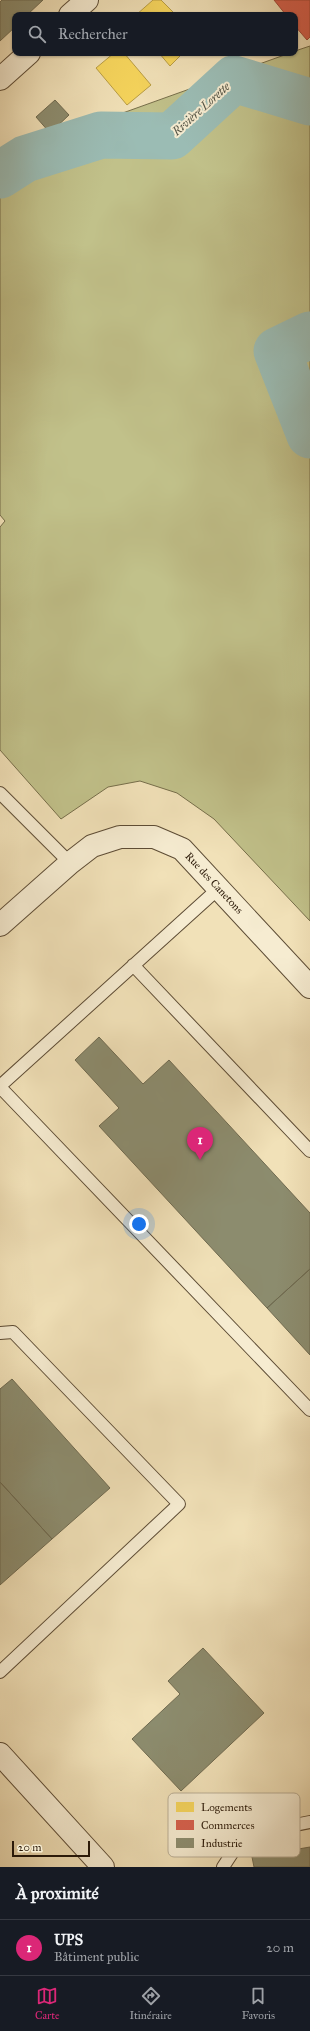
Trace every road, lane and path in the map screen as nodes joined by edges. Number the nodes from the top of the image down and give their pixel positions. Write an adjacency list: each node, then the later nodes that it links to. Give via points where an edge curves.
1 (86, 0): 2 (street)
2 (73, 12)
3 (26, 56): 4 (street)
4 (0, 79)
5 (0, 793): 6 (lane)
6 (70, 863): 7 (street, Rue des Canetons, via 92,846 120,837 154,837 182,849); 8 (street, Rue des Canetons)
7 (219, 888): 9 (lane); 10 (street, Rue des Canetons)
8 (0, 924)
9 (133, 965): 11 (lane); 12 (lane)
10 (310, 987)
11 (0, 1086): 14 (lane)
12 (310, 1151)
13 (0, 1333): 15 (lane, via 13,1332 179,1504)
14 (310, 1410)
15 (0, 1672)
16 (0, 1754): 20 (street)
17 (310, 1822): 18 (lane)
18 (300, 1824)
19 (230, 1857): 21 (lane)
20 (103, 1867)
21 (223, 1867)

